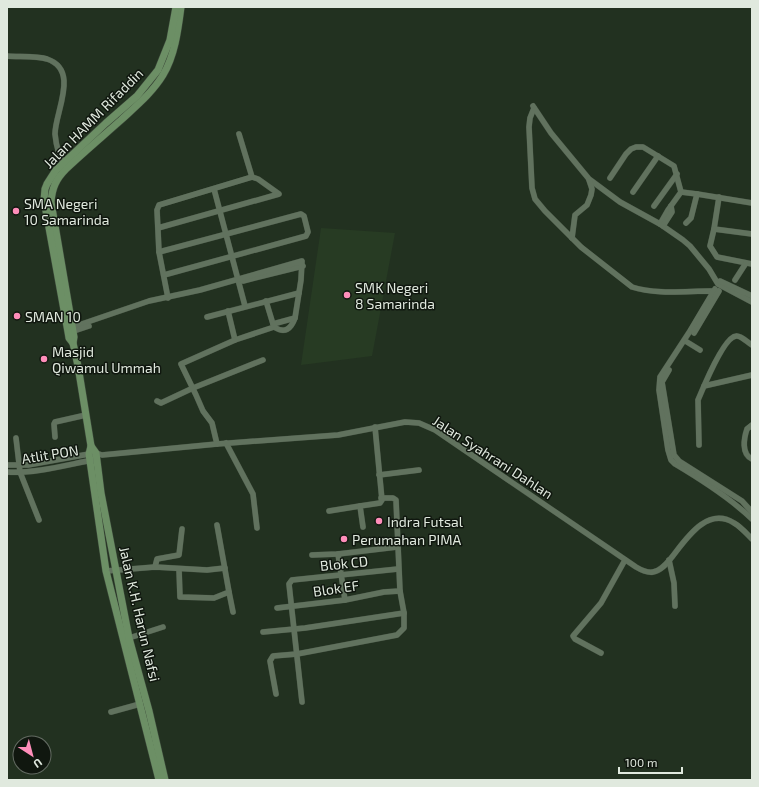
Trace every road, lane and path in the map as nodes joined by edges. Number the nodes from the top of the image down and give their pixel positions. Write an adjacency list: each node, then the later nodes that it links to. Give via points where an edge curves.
1 (176, 7): 4 (main road, Jalan HAMM Rifaddin, via 170,40 158,70)
2 (181, 7): 4 (main road, Jalan HAMM Rifaddin, via 174,44 163,74 147,96)
3 (7, 56): 7 (street, via 47,59 56,64 61,71 65,85 55,133 59,156)
4 (125, 111): 7 (main road, Jalan HAMM Rifaddin, via 106,123); 45 (main road, Jalan HAMM Rifaddin, via 61,174 52,193 51,202)
5 (239, 134): 9 (street)
6 (658, 156): 8 (street, via 674,166); 10 (street, via 643,147 634,148 626,154); 13 (street)
7 (64, 163): 45 (main road, Jalan HAMM Rifaddin, via 47,184 44,200)
8 (677, 174): 14 (street); 18 (street)
9 (252, 177): 12 (street); 19 (street, via 279,194)
10 (610, 178)
11 (589, 179): 21 (street, via 620,202); 26 (street, via 591,195 586,205 575,215); 26 (street, via 551,133 533,106 529,127 532,188 535,199)
12 (214, 189): 19 (street); 22 (street, via 160,204 157,210)
13 (633, 192)
14 (681, 192): 15 (street); 21 (street, via 668,210)
15 (697, 194): 16 (street); 20 (street, via 691,218)
16 (719, 197): 17 (street); 23 (street)
17 (752, 203)
18 (654, 206)
19 (220, 211): 22 (street); 24 (street)
20 (686, 223)
21 (662, 225): 33 (street, via 690,246)
22 (158, 228): 27 (street)
23 (714, 228): 25 (street); 29 (street, via 710,246 717,257)
24 (226, 234): 27 (street); 28 (street); 28 (street, via 301,214 304,216 308,232 306,236)
25 (752, 234)
26 (572, 238): 34 (street, via 632,287 665,291)
27 (159, 252): 30 (street)
28 (232, 256): 30 (street); 31 (street)
29 (749, 264): 32 (street)
30 (164, 275): 37 (street)
31 (239, 280): 35 (street, via 303,263); 37 (street, via 187,296); 40 (street)
32 (736, 280)
33 (719, 282): 34 (street); 36 (street); 39 (street)
34 (716, 292): 47 (street); 75 (street, via 660,377 659,390 668,450 675,464 712,486)
35 (299, 293): 38 (street); 43 (street)
36 (752, 296)
37 (168, 298): 45 (street, via 149,301)
38 (266, 301): 40 (street); 44 (street)
39 (752, 302)
40 (245, 306): 41 (street)
41 (228, 311): 42 (street); 46 (street)
42 (207, 317)
43 (295, 318): 44 (street); 44 (street, via 289,329 281,330)
44 (273, 325): 46 (street)
45 (70, 330): 55 (main road, Jalan HAMM Rifaddin, via 69,338 73,343)
46 (235, 340): 53 (street, via 181,364)
47 (687, 342): 49 (street); 74 (street, via 662,382 674,455 679,461 742,501)
48 (752, 346): 52 (street, via 734,336 720,355)
49 (700, 350)
50 (263, 360): 53 (street)
51 (752, 375): 52 (street)
52 (704, 386): 62 (street, via 698,400)
53 (193, 388): 54 (street, via 160,403); 60 (street, via 212,424)
54 (157, 401)
55 (86, 415): 58 (street, via 55,422); 63 (main road, Jalan HAMM Rifaddin)
56 (752, 425): 64 (street, via 747,428 744,452)
57 (376, 427): 61 (street, Jalan Syahrani Dahlan, via 338,435); 70 (street); 85 (street, Jalan Syahrani Dahlan, via 405,422 419,423 435,430)
58 (55, 437)
59 (16, 438): 66 (street)
60 (217, 442): 61 (street, Jalan Syahrani Dahlan); 63 (street, Jalan Syahrani Dahlan)
61 (226, 443): 79 (street, via 253,494)
62 (699, 445)
63 (94, 455): 66 (street, Atlit PON); 69 (street, Atlit PON, via 44,469); 91 (main road, Jalan K.H. Harun Nafsi); 92 (main road, Jalan K.H. Harun Nafsi)
64 (752, 459)
65 (7, 465): 66 (street, Atlit PON)
66 (19, 465): 69 (street)
67 (419, 470): 70 (street)
68 (7, 472): 69 (street, Atlit PON)
69 (20, 472): 76 (street)
70 (379, 476): 71 (street)
71 (382, 498): 72 (street, via 380,503); 82 (street, via 396,500)
72 (360, 506): 73 (street); 78 (street)
73 (329, 511)
74 (752, 512)
75 (752, 519)
76 (39, 520)
77 (217, 525): 89 (street)
78 (363, 527)
79 (257, 528)
80 (182, 530): 87 (street, via 179,555 156,559)
81 (752, 539): 86 (street, Jalan Syahrani Dahlan, via 734,522 724,518 712,519 691,533)
82 (397, 547): 83 (street); 90 (street)
83 (338, 554): 84 (street); 93 (street)
84 (312, 555)
85 (625, 560): 86 (street, Jalan Syahrani Dahlan, via 647,572 654,572); 106 (street, via 600,603 573,636)
86 (669, 560): 98 (street)
87 (155, 567): 88 (street); 91 (street)
88 (179, 568): 89 (street); 95 (street, via 180,597 214,598)
89 (224, 568): 95 (street)
90 (398, 568): 93 (street, Blok CD); 94 (street)
91 (115, 570): 92 (street); 105 (main road, Jalan K.H. Harun Nafsi)
92 (106, 571): 109 (main road, Jalan K.H. Harun Nafsi, via 121,634)
93 (342, 575): 96 (street); 97 (street, Blok CD, via 292,580 288,586)
94 (400, 591): 96 (street, Blok EF); 101 (street)
95 (229, 592): 100 (street)
96 (345, 600): 97 (street, Blok EF)
97 (291, 606): 99 (street, Blok EF); 103 (street)
98 (675, 606)
99 (277, 608)
100 (233, 612)
101 (404, 613): 103 (street); 107 (street, via 404,628 397,635)
102 (163, 627): 105 (street)
103 (293, 629): 104 (street); 107 (street)
104 (263, 632)
105 (129, 638): 109 (main road, Jalan K.H. Harun Nafsi)
106 (601, 653)
107 (297, 654): 108 (street, via 271,658); 110 (street)
108 (276, 694)
109 (141, 695): 111 (main road, Jalan K.H. Harun Nafsi); 114 (main road, Jalan K.H. Harun Nafsi)
110 (302, 702)
111 (140, 704): 112 (street); 113 (main road, Jalan K.H. Harun Nafsi)
112 (112, 712)
113 (159, 780)
114 (165, 780)

